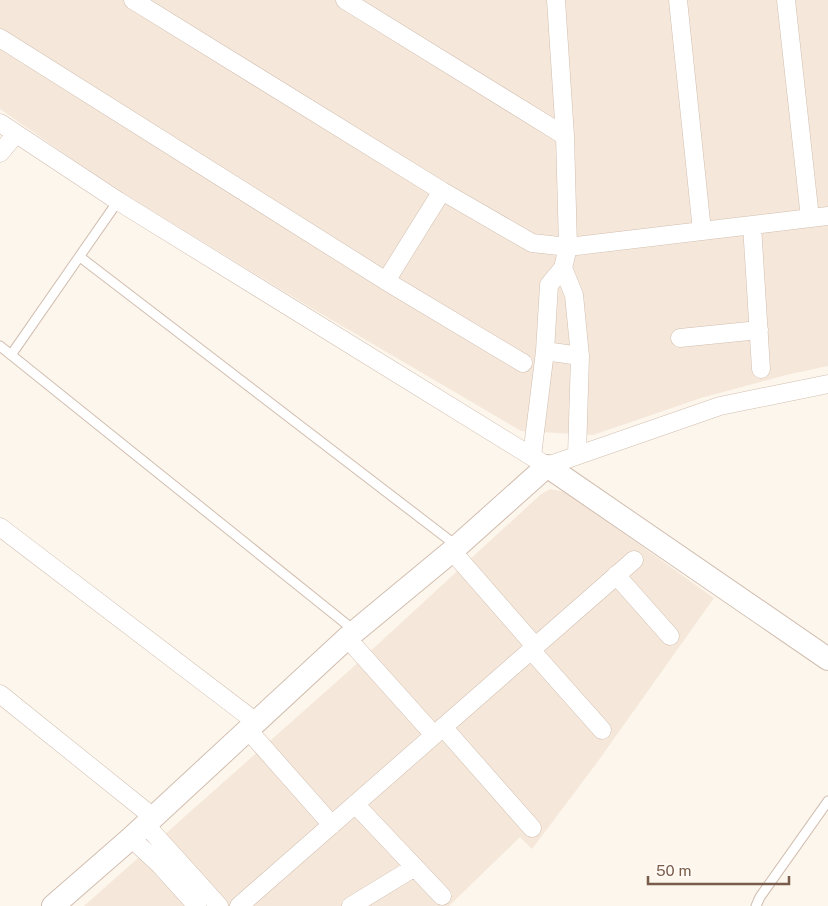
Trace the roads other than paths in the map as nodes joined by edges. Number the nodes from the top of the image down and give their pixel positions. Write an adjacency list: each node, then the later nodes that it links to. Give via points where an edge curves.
1 (133, 0): 11 (street)
2 (345, 0): 9 (street)
3 (556, 0): 9 (street)
4 (678, 0): 16 (street)
5 (786, 0): 14 (street)
6 (0, 38): 20 (street)
7 (0, 123): 8 (street)
8 (16, 134): 10 (street); 12 (street)
9 (565, 136): 17 (street)
10 (0, 153)
11 (442, 191): 17 (street, via 532,244); 20 (street)
12 (118, 200): 18 (lane); 31 (street)
13 (828, 216): 14 (street)
14 (810, 218): 15 (street)
15 (752, 225): 16 (street); 21 (street)
16 (702, 231): 17 (street)
17 (568, 246): 19 (street)
18 (80, 257): 25 (lane); 33 (lane)
19 (563, 268): 24 (street, via 549,285); 26 (street, via 574,294)
20 (386, 281): 27 (street)
21 (759, 330): 22 (street); 28 (street)
22 (680, 338)
23 (0, 346): 25 (lane)
24 (545, 351): 26 (street); 31 (street)
25 (11, 356): 36 (lane)
26 (580, 356): 30 (street)
27 (523, 363)
28 (762, 369)
29 (828, 384): 30 (street, via 720,406)
30 (577, 455): 31 (street)
31 (539, 461): 33 (street); 39 (street)
32 (2, 530): 41 (street)
33 (455, 548): 36 (street); 38 (street)
34 (634, 560): 35 (street)
35 (616, 576): 37 (street); 38 (street)
36 (351, 635): 41 (street); 43 (street)
37 (670, 636)
38 (533, 648): 42 (street); 43 (street)
39 (828, 659)
40 (0, 694): 47 (street)
41 (252, 726): 46 (street); 47 (street)
42 (602, 730)
43 (439, 731): 45 (street); 48 (street)
44 (828, 801): 56 (lane)
45 (355, 804): 46 (street); 49 (street)
46 (332, 825): 54 (street)
47 (143, 826): 51 (street); 52 (street, via 160,865); 53 (street)
48 (532, 828)
49 (415, 868): 50 (street); 55 (street)
50 (442, 896)
51 (53, 906)
52 (197, 906)
53 (219, 906)
54 (239, 906)
55 (351, 906)
56 (756, 906)

